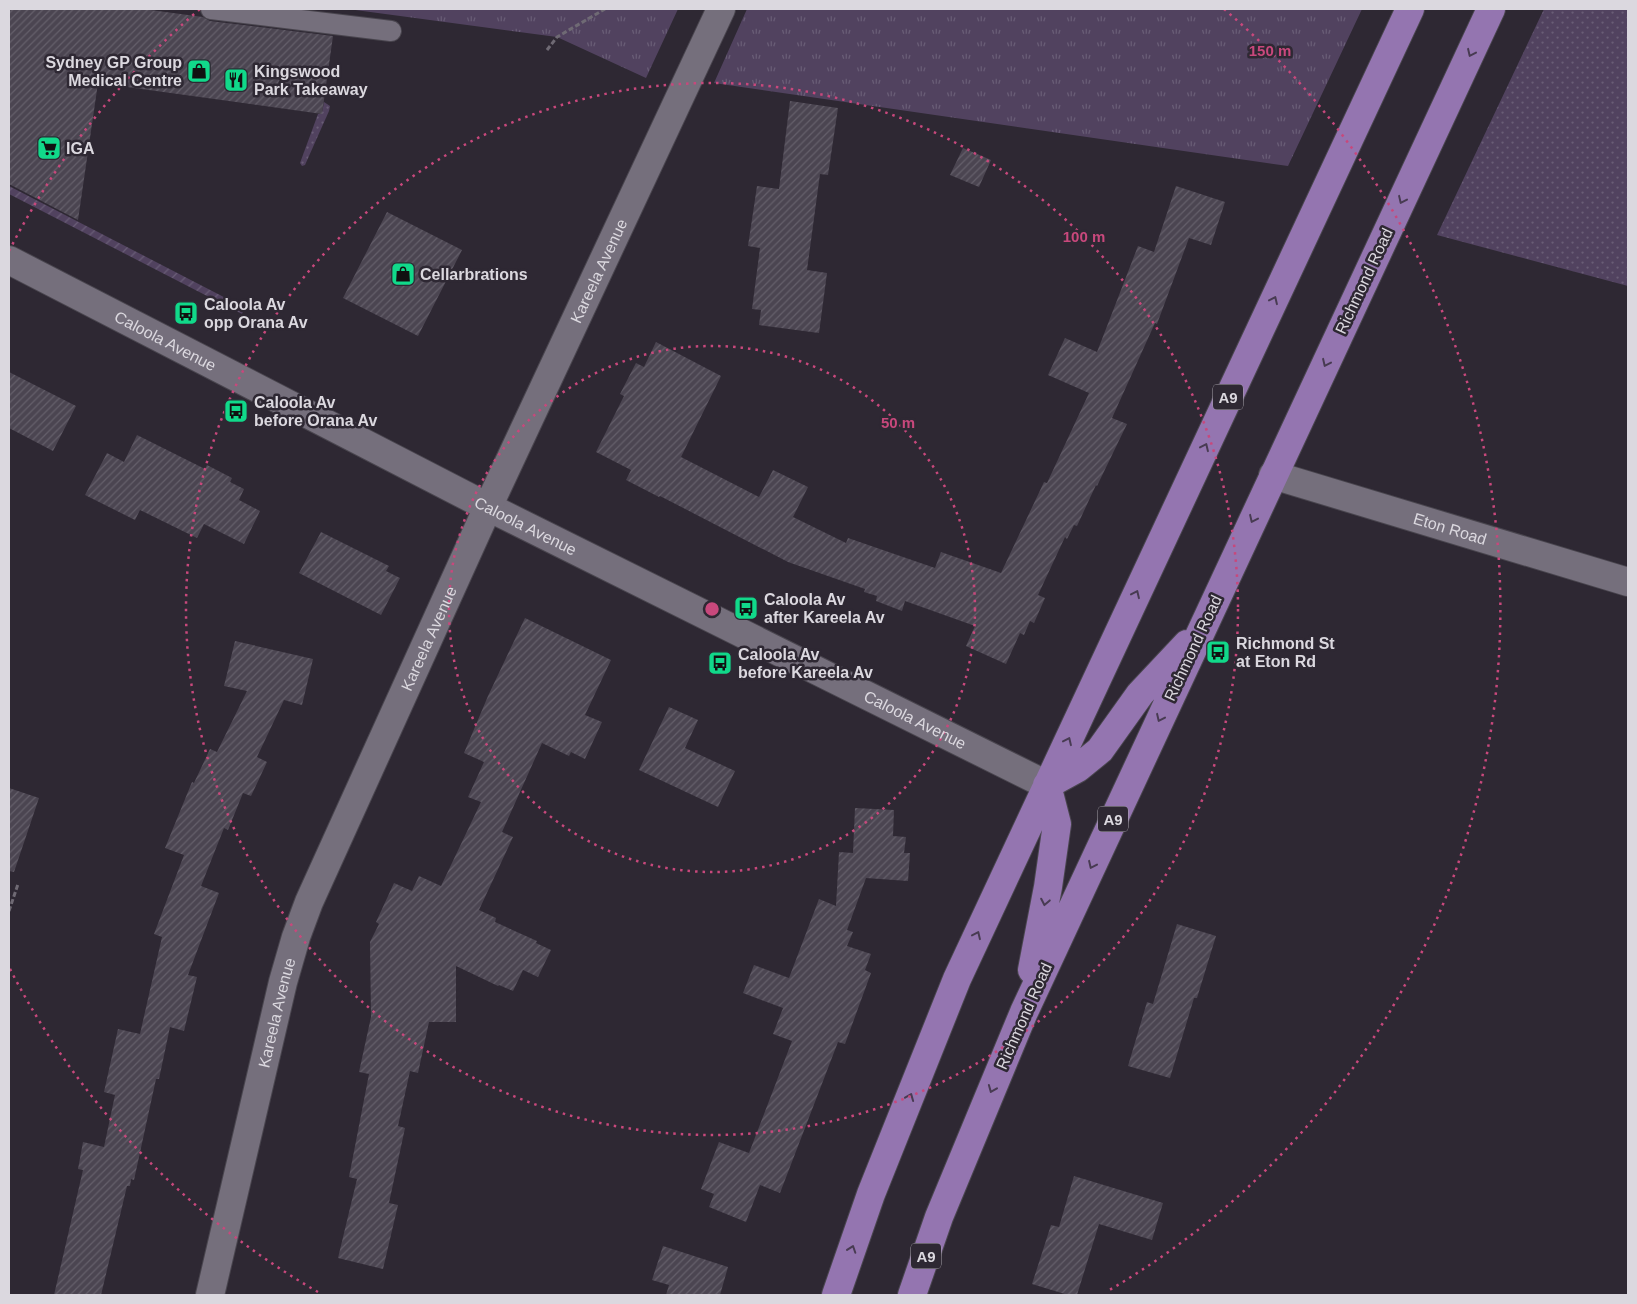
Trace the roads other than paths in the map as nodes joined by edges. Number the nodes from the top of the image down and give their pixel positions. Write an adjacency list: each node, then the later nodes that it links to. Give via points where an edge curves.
1 (212, 9): 5 (lane)
2 (721, 9): 8 (street, Kareela Avenue)
3 (1410, 9): 11 (highway, A9, one-way to 3)
4 (1491, 9): 7 (highway, Richmond Road / A9, one-way to 7)
5 (391, 31)
6 (9, 260): 8 (street, Caloola Avenue)
7 (1273, 475): 9 (street, Eton Road); 10 (highway, Richmond Road / A9, one-way to 10)
8 (488, 507): 11 (street, Caloola Avenue); 13 (street, Kareela Avenue, via 296,937)
9 (1628, 582)
10 (1204, 626): 11 (highway, via 1140,694 1100,750 1078,768); 12 (highway, Richmond Road / A9, one-way to 12)
11 (1047, 786): 12 (highway, one-way to 12, via 1057,824); 14 (highway, A9, one-way to 11, via 871,1194 957,979)
12 (1024, 1012): 15 (highway, Richmond Road / A9, one-way to 15, via 939,1217)
13 (210, 1295)
14 (836, 1295)
15 (912, 1295)

